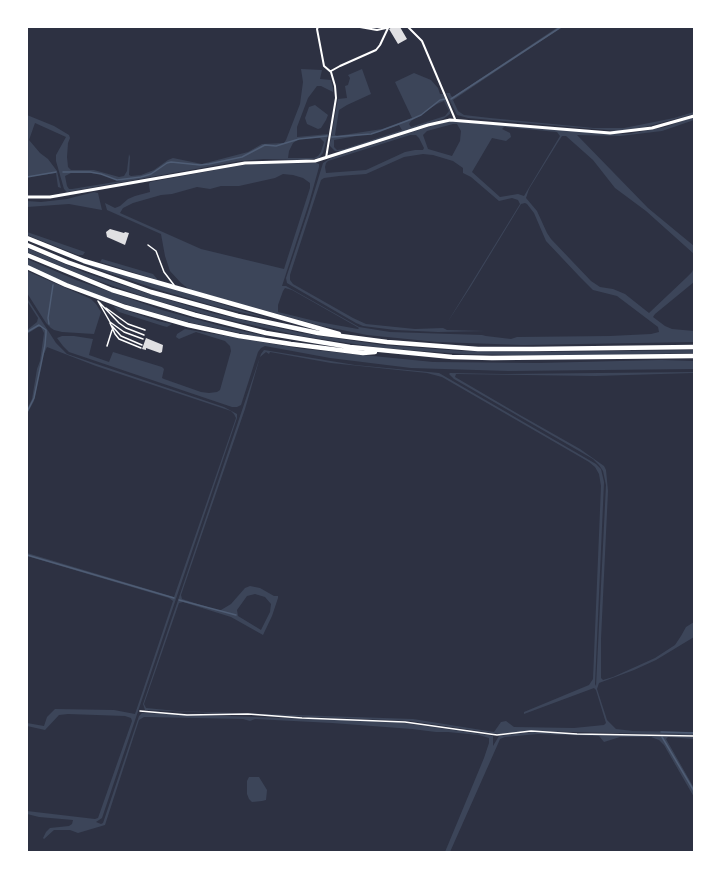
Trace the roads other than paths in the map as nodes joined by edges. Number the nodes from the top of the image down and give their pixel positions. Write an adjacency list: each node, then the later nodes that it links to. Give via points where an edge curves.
1 (318, 27): 5 (street, via 324,66)
2 (360, 27): 3 (street)
3 (388, 27): 5 (street, via 375,50)
4 (408, 27): 7 (street, via 422,41)
5 (330, 72): 8 (street, via 336,98)
6 (694, 116): 7 (street, via 652,128 610,133)
7 (456, 119): 8 (street)
8 (326, 158): 9 (street, via 244,163 57,196)
9 (27, 197)
10 (27, 238): 15 (highway, via 84,261)
11 (148, 244): 15 (lane, via 156,250 164,272)
12 (27, 245): 22 (highway, via 115,280 196,305)
13 (27, 255): 27 (highway, via 112,290 195,315 288,337)
14 (27, 267): 27 (highway, via 125,307 188,325 291,344 363,353)
15 (176, 288): 22 (highway)
16 (103, 305): 17 (lane); 18 (lane); 19 (lane, via 98,301)
17 (114, 314): 18 (lane); 20 (lane)
18 (114, 319): 19 (lane); 21 (lane)
19 (113, 326): 23 (lane); 24 (lane); 25 (lane, via 119,339)
20 (145, 330)
21 (144, 335)
22 (350, 337): 26 (highway, via 478,349)
23 (143, 339)
24 (107, 346)
25 (142, 346)
26 (694, 347)
27 (388, 352): 28 (highway, via 492,358)
28 (694, 356)

